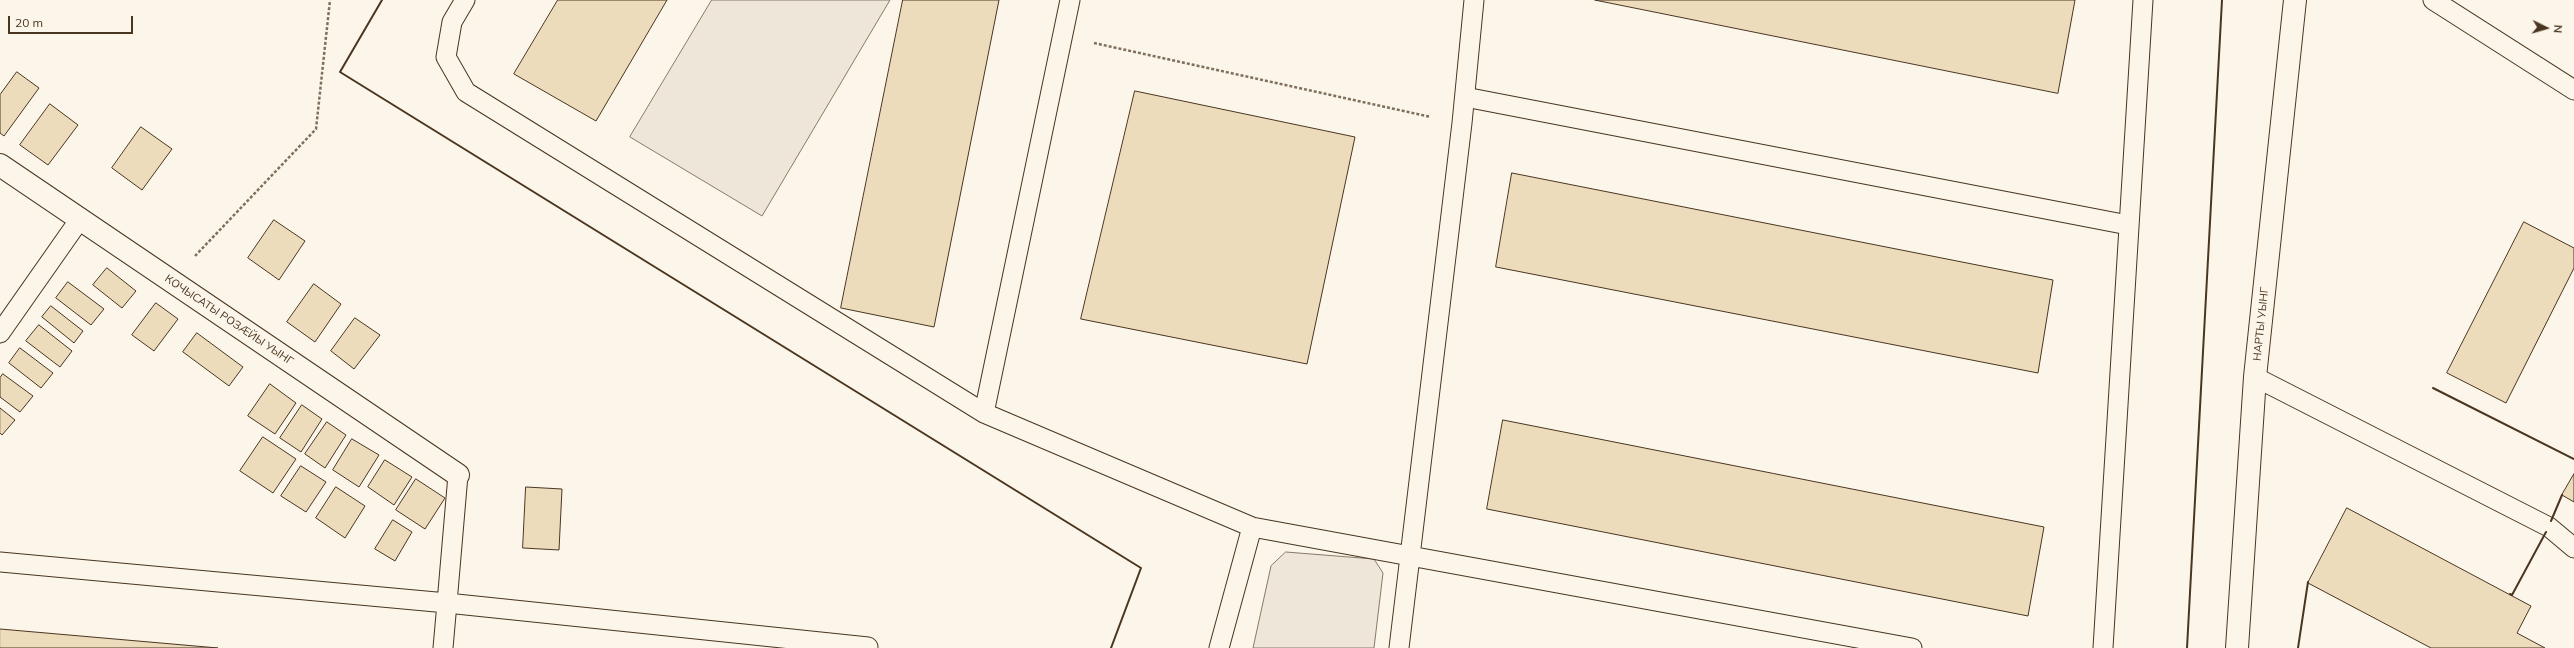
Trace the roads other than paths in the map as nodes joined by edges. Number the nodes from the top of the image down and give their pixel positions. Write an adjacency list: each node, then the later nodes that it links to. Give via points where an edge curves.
1 (464, 0): 14 (lane, via 452,22 446,57 466,92)
2 (1070, 0): 14 (lane)
3 (1474, 0): 8 (lane)
4 (2144, 0): 11 (lane)
5 (2295, 0): 13 (street, НАРТЫ УЫНГ)
6 (2433, 0): 7 (lane)
7 (2574, 90)
8 (1465, 97): 11 (lane); 18 (lane)
9 (0, 165): 10 (street, КОЧЫСАТЫ РОЗÆЙЫ УЫНГ)
10 (80, 219): 12 (lane); 15 (street, КОЧЫСАТЫ РОЗÆЙЫ УЫНГ)
11 (2128, 225): 26 (lane)
12 (0, 333)
13 (2255, 378): 17 (lane, via 2549,527); 27 (street, НАРТЫ УЫНГ)
14 (984, 413): 16 (lane)
15 (458, 475): 20 (lane)
16 (1252, 528): 18 (lane); 23 (lane)
17 (2574, 548)
18 (1409, 556): 24 (lane); 25 (lane)
19 (0, 562): 20 (lane)
20 (446, 603): 21 (lane); 22 (lane)
21 (868, 647)
22 (443, 648)
23 (1219, 648)
24 (1398, 648)
25 (1912, 648)
26 (2104, 648)
27 (2236, 648)

